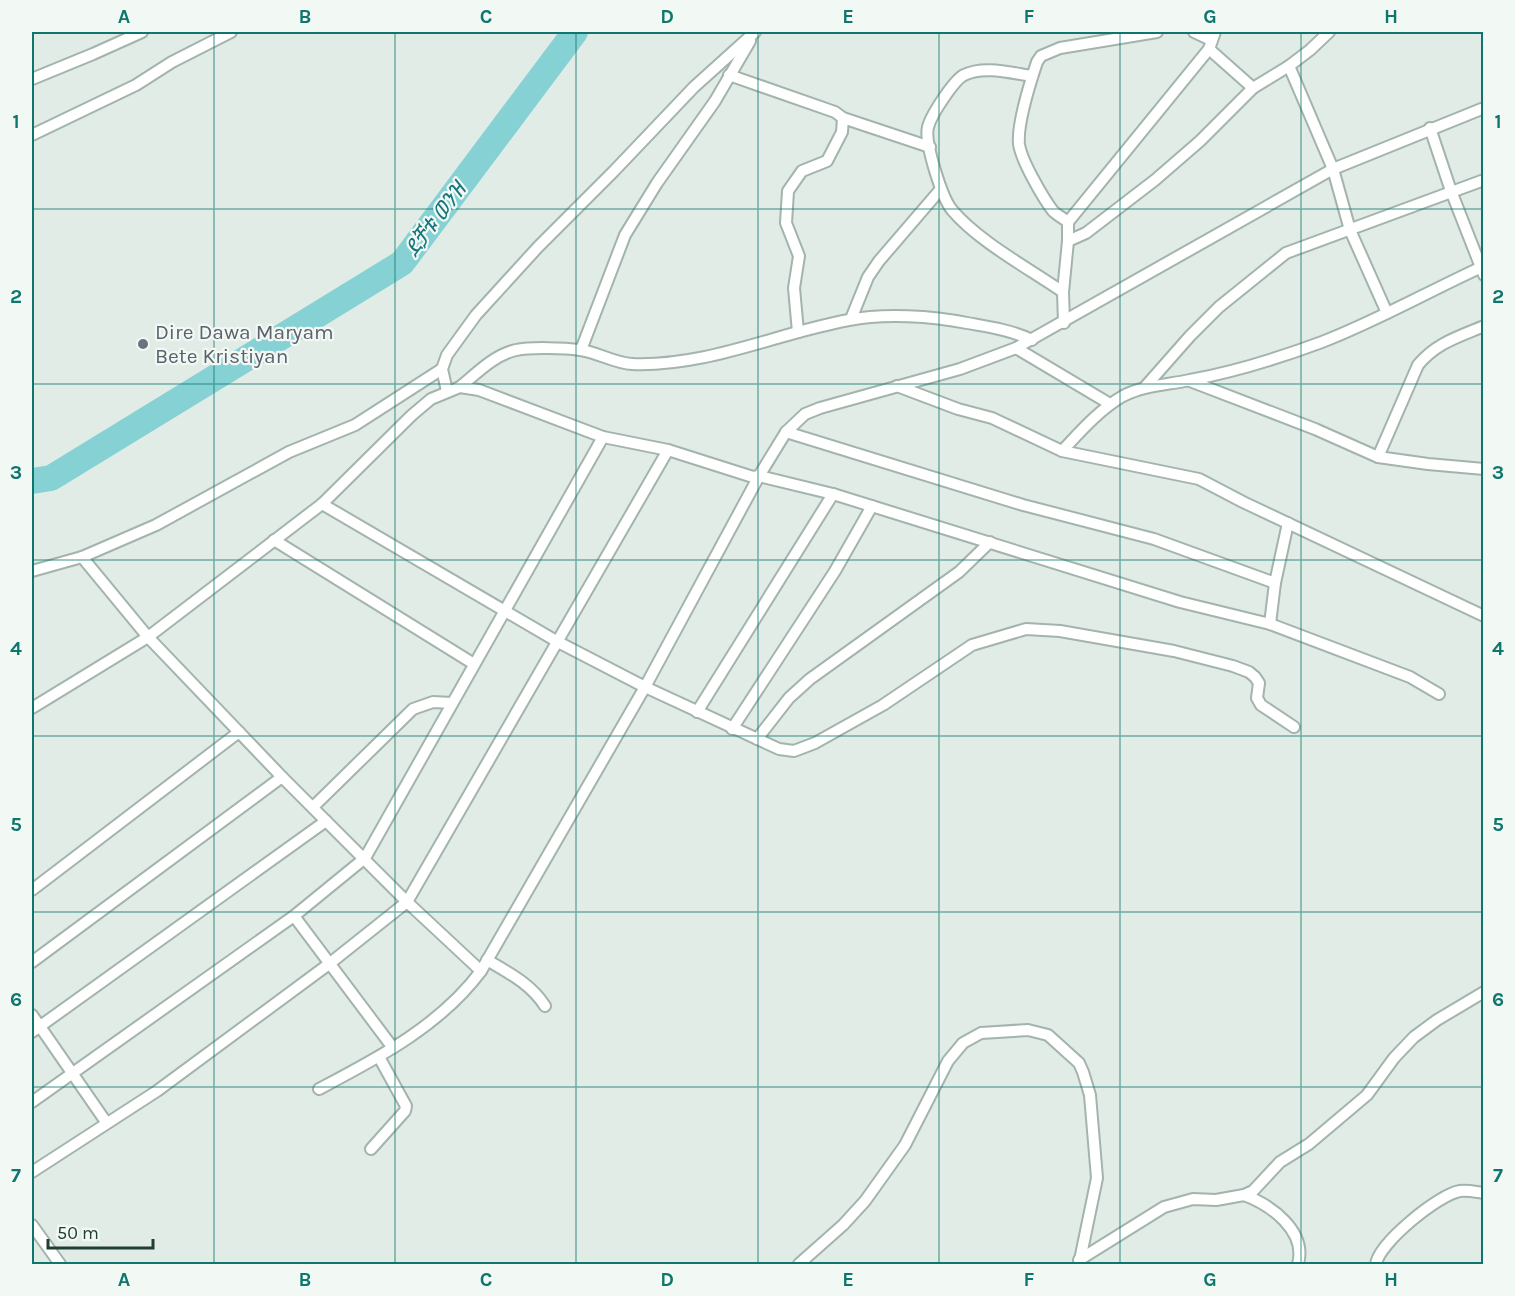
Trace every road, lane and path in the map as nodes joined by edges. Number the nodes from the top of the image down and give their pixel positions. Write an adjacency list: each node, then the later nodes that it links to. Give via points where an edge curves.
1 (138, 32): 11 (street)
2 (231, 32): 16 (street, via 124,92)
3 (755, 32): 9 (street); 35 (street, via 693,87 530,256 476,315 447,355)
4 (1157, 32): 10 (street, via 1060,48 1041,56)
5 (1194, 32): 7 (street)
6 (1329, 32): 8 (street)
7 (1212, 40): 12 (street); 22 (street)
8 (1289, 66): 12 (street); 18 (street)
9 (729, 75): 14 (street); 34 (street, via 626,235)
10 (1032, 76): 17 (street, via 983,70 964,75 928,126); 22 (street, via 1019,146 1043,195)
11 (32, 79)
12 (1253, 88): 24 (street, via 1155,180 1086,233)
13 (1484, 108): 15 (street)
14 (843, 118): 17 (street); 31 (street, via 842,132 827,161 802,171 788,191 786,223 799,256 794,288)
15 (1430, 128): 18 (street); 21 (street)
16 (32, 135)
17 (930, 147): 20 (street)
18 (1333, 169): 23 (street); 29 (street)
19 (1484, 180): 21 (street)
20 (940, 190): 26 (street, via 951,209 974,230); 28 (street, via 879,261)
21 (1451, 191): 23 (street); 25 (street)
22 (1068, 222): 24 (street)
23 (1350, 230): 27 (street); 39 (street, via 1286,253 1219,308)
24 (1068, 241): 26 (street)
25 (1482, 270): 27 (street)
26 (1063, 292): 29 (street)
27 (1387, 314): 36 (street, via 1323,342 1251,366)
28 (851, 319): 31 (street); 32 (street, via 943,319 1003,329)
29 (1064, 323): 32 (street)
30 (1484, 326): 46 (street, via 1427,353 1418,365)
31 (798, 332): 34 (street, via 699,359 631,364)
32 (1032, 340): 33 (street)
33 (1017, 348): 37 (street); 41 (street)
34 (581, 350): 38 (street, via 518,349 489,363)
35 (442, 369): 40 (street); 55 (street, via 355,426 289,452 156,525)
36 (1190, 380): 39 (street); 46 (street)
37 (897, 386): 42 (street, via 805,414); 45 (street, via 992,418)
38 (460, 387): 40 (street); 43 (street, via 479,390)
39 (1145, 387): 41 (street)
40 (447, 392): 50 (street, via 412,415)
41 (1110, 404): 45 (street)
42 (786, 432): 48 (street); 57 (street, via 1023,505 1154,540)
43 (603, 437): 44 (street); 58 (street)
44 (668, 450): 48 (street); 62 (street)
45 (1062, 451): 52 (street, via 1199,479)
46 (1378, 457): 47 (street)
47 (1484, 469)
48 (759, 476): 49 (street); 64 (street)
49 (833, 495): 51 (street); 68 (street)
50 (322, 504): 53 (street); 58 (street)
51 (872, 506): 54 (street); 70 (street, via 835,571)
52 (1288, 523): 57 (street); 59 (street)
53 (274, 540): 61 (street); 63 (street)
54 (990, 542): 60 (street, via 1180,602); 72 (street, via 959,572 810,679 789,698)
55 (82, 557): 56 (street); 61 (street)
56 (32, 571)
57 (1275, 583): 60 (street)
58 (505, 611): 62 (street); 63 (street)
59 (1484, 616)
60 (1270, 624): 65 (street, via 1410,678)
61 (148, 637): 67 (street); 71 (street)
62 (558, 642): 64 (street); 78 (street)
63 (474, 664): 66 (street)
64 (645, 687): 68 (street); 80 (street)
65 (1439, 694)
66 (452, 703): 74 (street, via 433,702 413,709); 76 (street)
67 (32, 708)
68 (697, 712): 70 (street)
69 (1294, 727): 72 (street, via 1261,705 1255,677 1233,666 1174,651 1060,631 1026,629 972,645 883,705 804,748 779,749)
70 (732, 729): 72 (street)
71 (240, 732): 73 (street); 77 (street)
72 (757, 739)
73 (282, 777): 74 (street); 81 (street)
74 (313, 807): 75 (street)
75 (326, 821): 76 (street); 87 (street)
76 (364, 858): 78 (street); 79 (street)
77 (32, 890)
78 (408, 902): 82 (street); 83 (street)
79 (294, 916): 82 (street); 90 (street)
80 (487, 960): 83 (street); 85 (street, via 523,982)
81 (32, 962)
82 (329, 964): 88 (street); 93 (street, via 157,1091)
83 (480, 971): 88 (street, via 465,993)
84 (1484, 992): 96 (street, via 1414,1037 1367,1095 1309,1144 1280,1162)
85 (545, 1006)
86 (32, 1015): 87 (street)
87 (35, 1029): 90 (street)
88 (393, 1048): 89 (street)
89 (379, 1057): 91 (street); 94 (street, via 406,1106)
90 (72, 1072): 92 (street); 93 (street)
91 (319, 1089)
92 (32, 1102)
93 (106, 1122): 95 (street)
94 (371, 1149)
95 (32, 1172)
96 (1260, 1185): 98 (street); 99 (street)
97 (1484, 1193): 105 (street, via 1460,1191 1448,1195 1407,1223)
98 (1244, 1195): 99 (street); 101 (street, via 1216,1200 1193,1198 1164,1207)
99 (1261, 1201): 104 (street, via 1293,1233 1301,1254)
100 (32, 1225): 102 (street)
101 (1077, 1262): 103 (street, via 1097,1178 1090,1095 1078,1063 1048,1035 1028,1030 981,1033 963,1043 948,1060 905,1145 865,1201)
102 (60, 1264)
103 (799, 1264)
104 (1298, 1264)
105 (1376, 1264)

